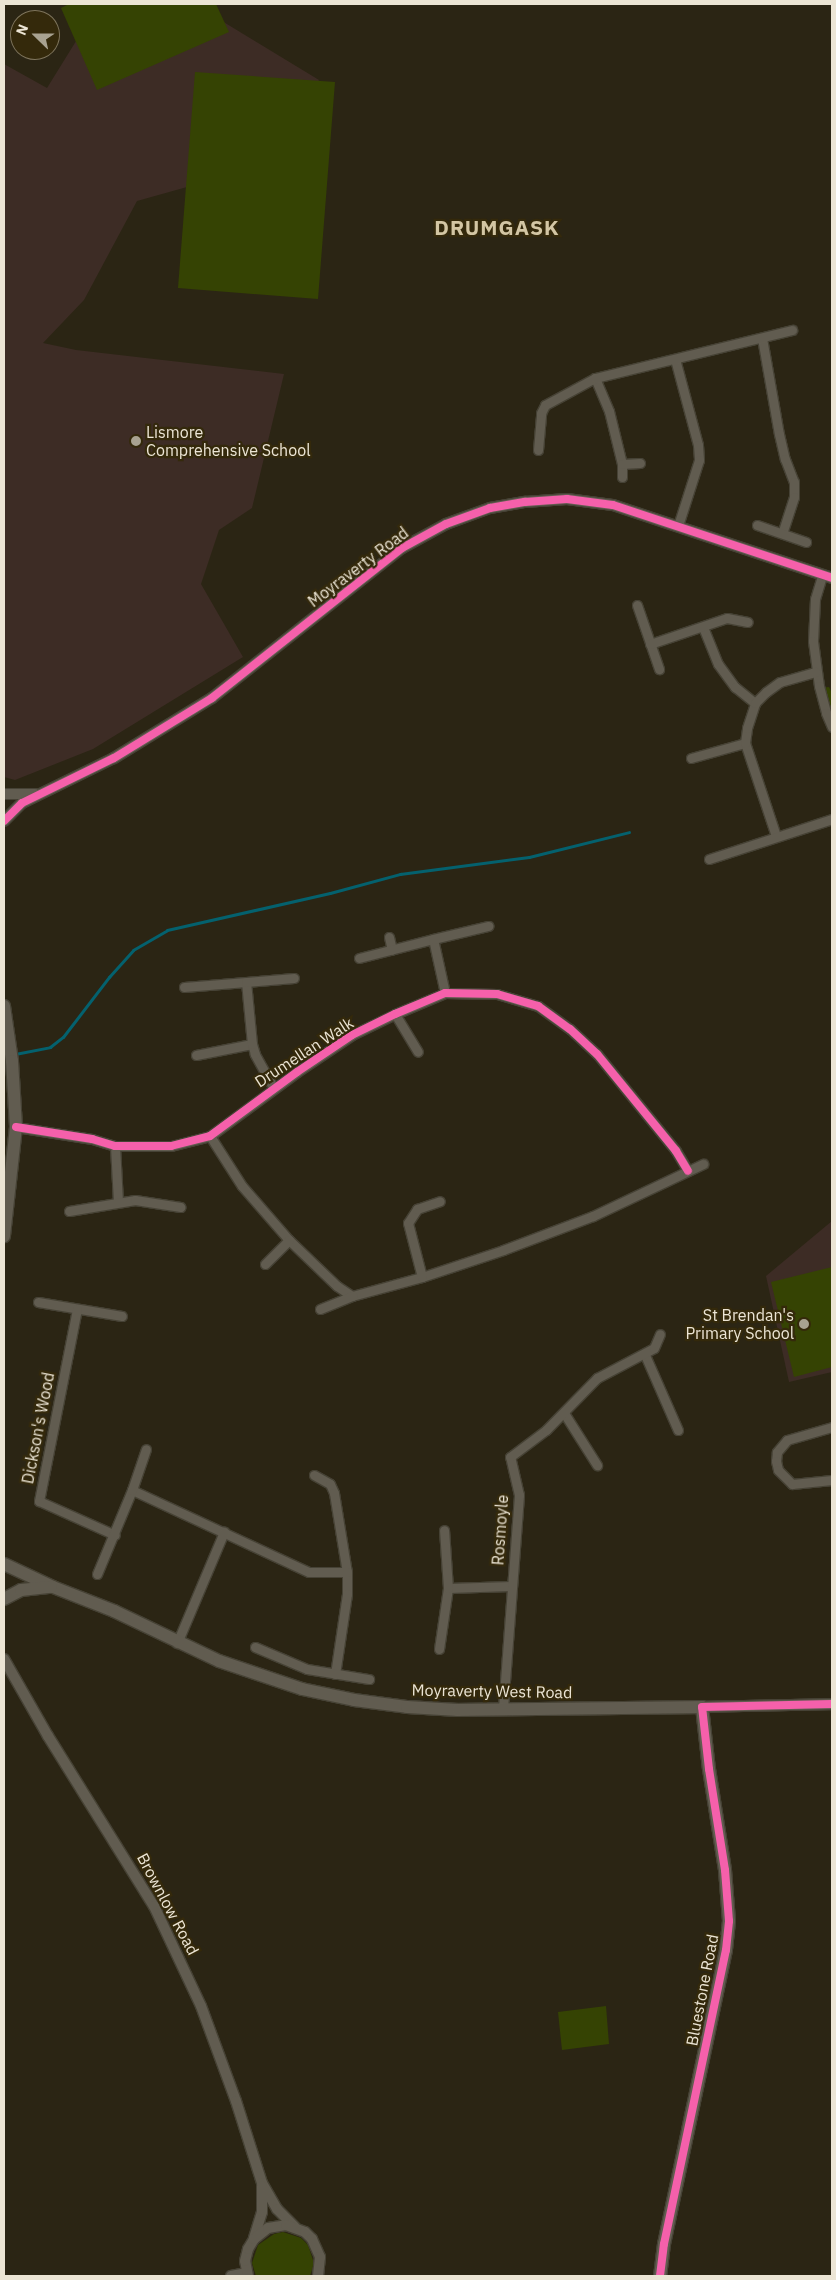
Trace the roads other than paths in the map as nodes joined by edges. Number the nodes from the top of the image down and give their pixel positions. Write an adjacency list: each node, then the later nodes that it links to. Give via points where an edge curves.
1 (792, 330): 2 (street)
2 (762, 338): 3 (street); 11 (street, via 779,434 794,482 794,497)
3 (675, 359): 4 (street); 10 (street, via 699,460)
4 (595, 378): 5 (street, via 545,405 541,413); 7 (street, via 609,411)
5 (538, 450)
6 (640, 463): 7 (street)
7 (622, 464): 8 (street)
8 (622, 476)
9 (756, 525): 11 (street)
10 (678, 526): 13 (street, Moyraverty Road); 24 (street, Moyraverty Road, via 613,505 566,499 506,504 460,518 402,548 212,698 114,758)
11 (782, 533): 12 (street)
12 (806, 542)
13 (827, 577): 19 (street, via 815,600 813,642)
14 (637, 605): 17 (street)
15 (748, 622): 16 (street, via 727,618)
16 (703, 627): 17 (street); 20 (street, via 718,664 735,688)
17 (650, 644): 18 (street)
18 (659, 669)
19 (816, 672): 20 (street, via 780,682); 21 (street)
20 (755, 703): 22 (street)
21 (832, 727)
22 (745, 743): 23 (street); 28 (street)
23 (691, 758)
24 (39, 793): 25 (street, Moyraverty Road); 27 (street, Moyraverty Road, via 13,810)
25 (4, 794)
26 (832, 819): 28 (street)
27 (4, 821)
28 (776, 836): 29 (street)
29 (709, 859)
30 (488, 926): 32 (street)
31 (390, 937): 33 (street)
32 (433, 939): 33 (street); 38 (street)
33 (392, 950): 34 (street)
34 (359, 958)
35 (294, 978): 36 (street)
36 (246, 982): 37 (street); 41 (street)
37 (184, 986)
38 (445, 992): 40 (street, Drumellan Walk); 49 (street, Drumellan Walk, via 497,994 538,1006 570,1028 597,1054 676,1152)
39 (4, 1006): 45 (main road, via 12,1061)
40 (394, 1014): 42 (street); 44 (street, Drumellan Walk, via 352,1035)
41 (252, 1044): 43 (street); 44 (street)
42 (418, 1052)
43 (196, 1055)
44 (273, 1087): 46 (street, Drumellan Walk)
45 (16, 1127): 47 (street, Drumellan Walk, via 92,1139); 54 (main road)
46 (210, 1136): 47 (street, Drumellan Walk, via 171,1146); 55 (street, via 242,1186)
47 (115, 1146): 51 (street)
48 (703, 1164): 49 (street)
49 (688, 1172): 57 (street, via 593,1216)
50 (440, 1201): 57 (street, via 417,1210 408,1224)
51 (118, 1202): 52 (street, via 136,1200); 53 (street)
52 (180, 1207)
53 (70, 1211)
54 (4, 1236)
55 (289, 1240): 56 (street); 58 (street)
56 (265, 1264)
57 (422, 1277): 58 (street)
58 (352, 1296): 61 (street)
59 (38, 1302): 60 (street)
60 (77, 1309): 62 (street); 75 (street, Dickson's Wood, via 39,1500)
61 (320, 1309)
62 (122, 1316)
63 (660, 1334): 64 (street, via 654,1348)
64 (645, 1355): 65 (street, Rosmoyle, via 597,1378); 67 (street)
65 (564, 1413): 69 (street); 79 (street, Rosmoyle, via 510,1457 519,1495)
66 (832, 1427): 71 (street, via 787,1440 777,1452 776,1461 778,1470 792,1484)
67 (678, 1430)
68 (146, 1449): 72 (street)
69 (597, 1465)
70 (314, 1475): 77 (street, via 330,1484 334,1493)
71 (832, 1480)
72 (132, 1490): 74 (street); 75 (street)
73 (444, 1530): 81 (street)
74 (224, 1532): 77 (street, via 309,1572); 83 (street)
75 (114, 1535): 78 (street)
76 (4, 1564): 80 (main road, Moyraverty West Road)
77 (347, 1572): 87 (street, via 347,1594)
78 (97, 1574)
79 (511, 1586): 81 (street, Rosmoyle); 91 (street, Rosmoyle)
80 (53, 1588): 82 (main road, Moyraverty West Road, via 21,1590); 83 (main road, Moyraverty West Road, via 114,1611)
81 (448, 1588): 85 (street)
82 (4, 1599)
83 (177, 1643): 91 (main road, Moyraverty West Road, via 284,1683 354,1700 458,1710)
84 (256, 1647): 87 (street, via 307,1669)
85 (440, 1649)
86 (4, 1659): 92 (street, Brownlow Road, via 154,1906 201,2006)
87 (335, 1674): 88 (street)
88 (368, 1679)
89 (832, 1704): 90 (street, Moyraverty West Road)
90 (702, 1707): 91 (main road, Moyraverty West Road); 98 (main road, Bluestone Road, via 729,1920 726,1950)
91 (503, 1708)
92 (262, 2183): 93 (street, Brownlow Road, via 278,2209); 94 (street, Brownlow Road, via 262,2212)
93 (295, 2227): 94 (street, via 268,2228); 97 (street, Brownlow Road, via 305,2232 318,2247)
94 (254, 2239): 95 (street, Brownlow Road, via 246,2261)
95 (248, 2275): 96 (street)
96 (231, 2276)
97 (318, 2276)
98 (660, 2276)

